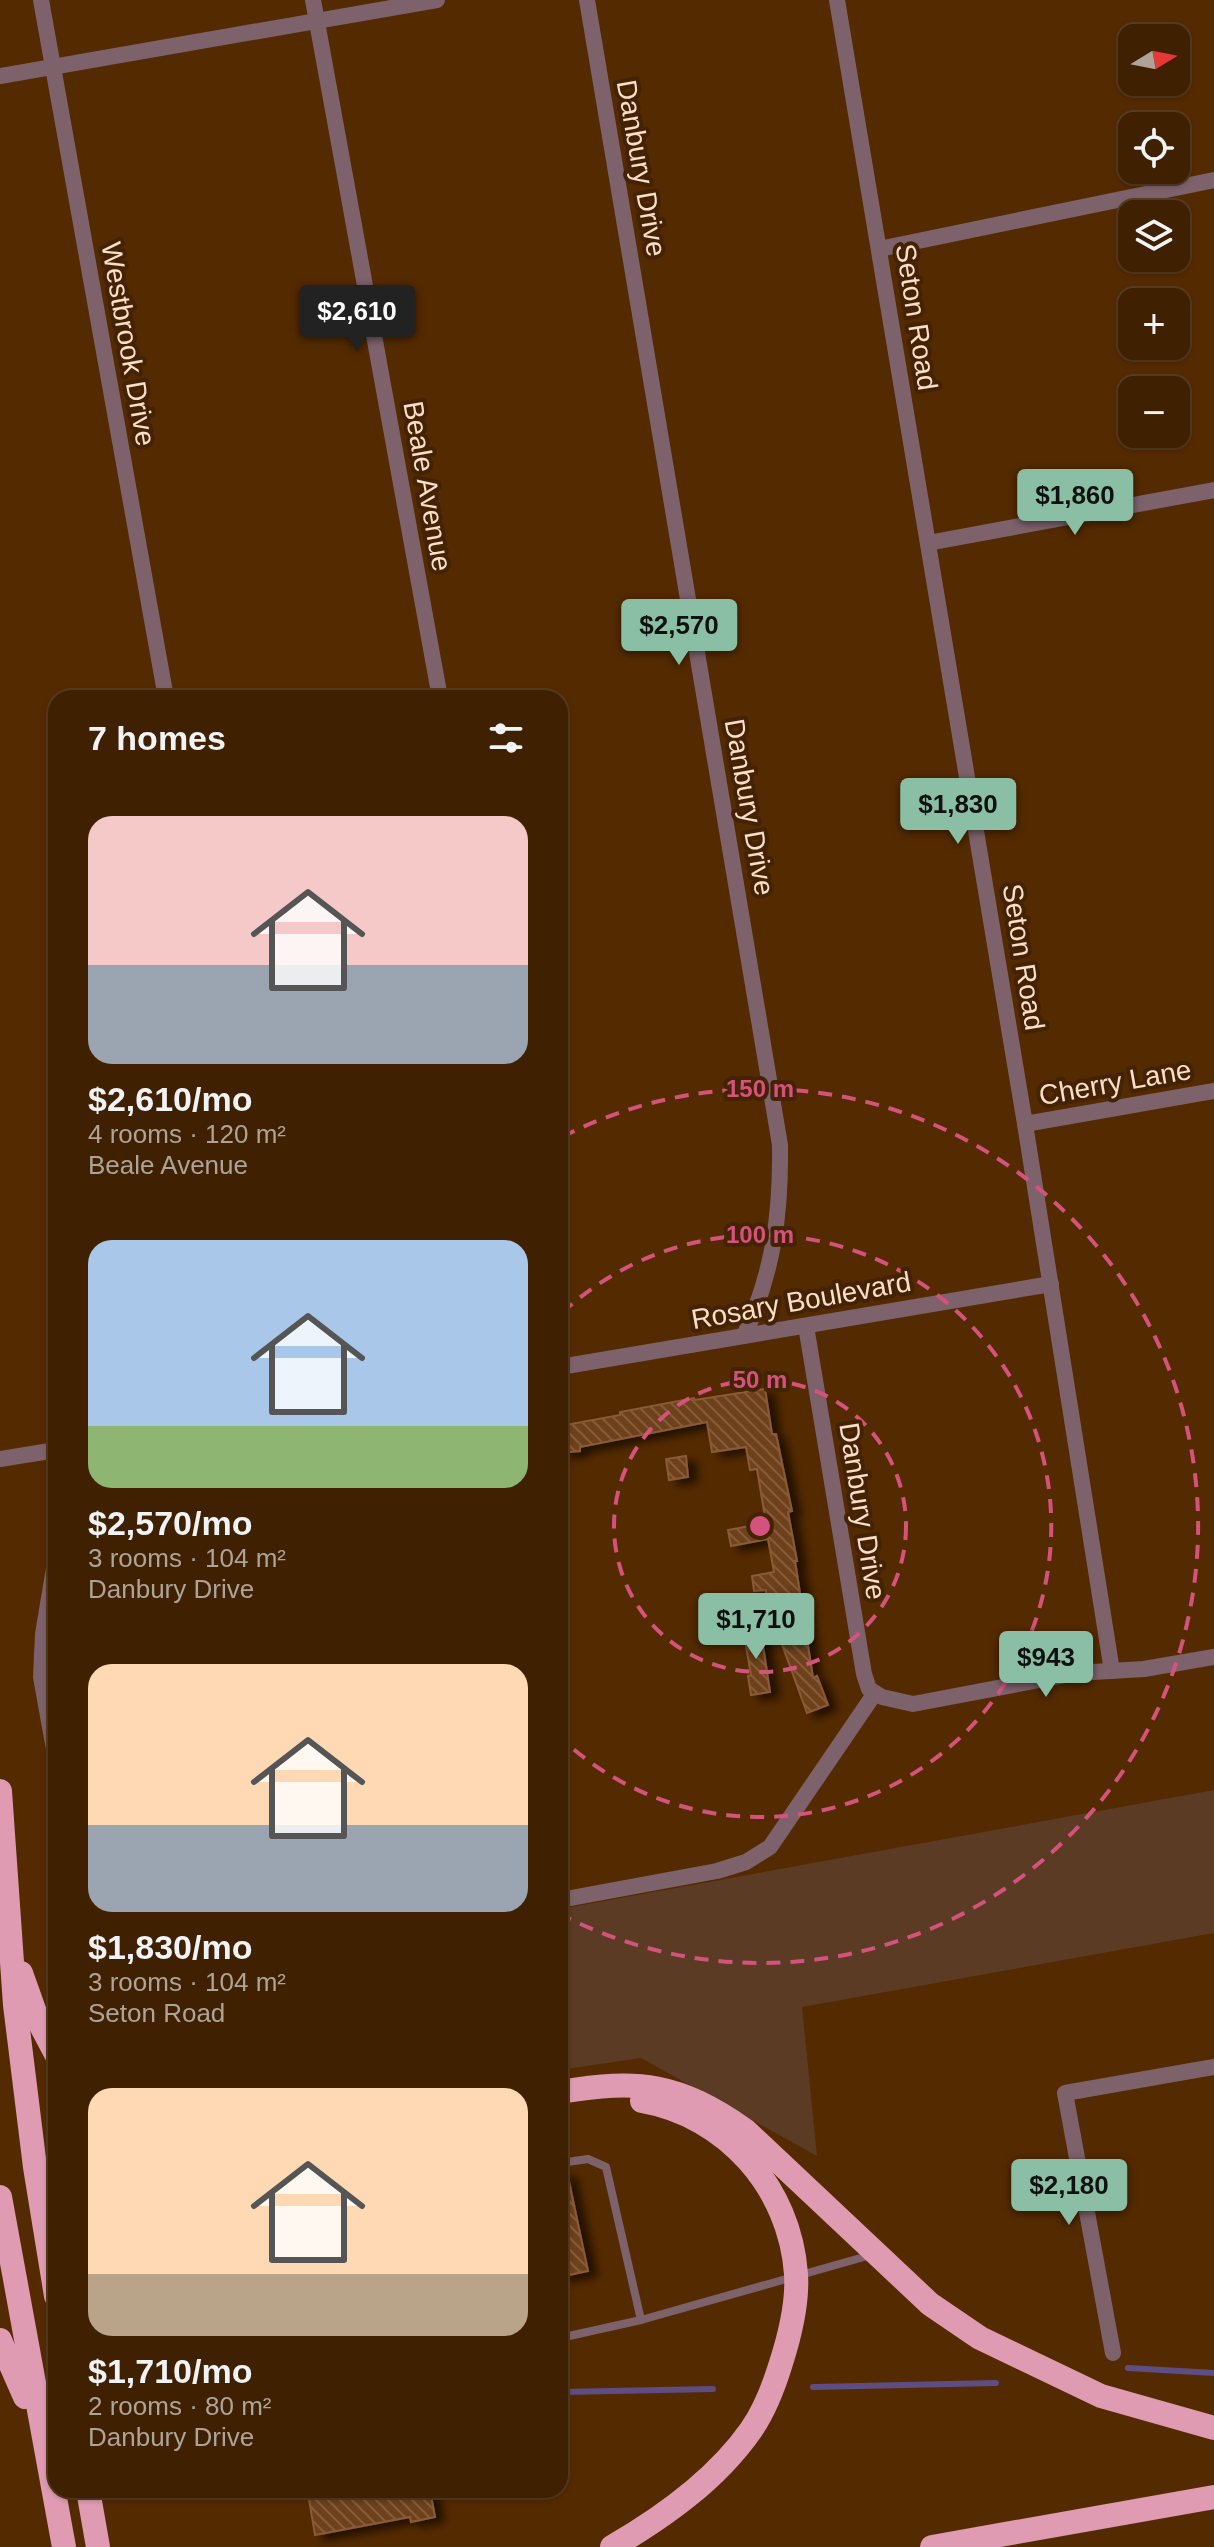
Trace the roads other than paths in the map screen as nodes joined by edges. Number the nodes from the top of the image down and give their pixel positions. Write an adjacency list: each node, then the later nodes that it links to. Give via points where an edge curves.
1 (41, 0): 7 (street, Westbrook Drive)
2 (313, 0): 6 (street, Beale Avenue)
3 (437, 0): 6 (street)
4 (587, 0): 19 (street, Danbury Drive, via 780,1145 769,1271)
5 (839, 8): 10 (street, Seton Road)
6 (317, 21): 7 (street); 14 (street, Beale Avenue)
7 (53, 66): 8 (street); 13 (street, Westbrook Drive)
8 (0, 76)
9 (1214, 180): 10 (street)
10 (879, 249): 12 (street, Seton Road)
11 (1214, 490): 12 (street)
12 (928, 543): 16 (street, Seton Road)
13 (165, 690)
14 (439, 690)
15 (1214, 1091): 16 (street, Cherry Lane)
16 (1025, 1124): 17 (street, Seton Road)
17 (1051, 1284): 18 (street, Rosary Boulevard); 27 (street, Seton Road)
18 (806, 1326): 19 (street, Rosary Boulevard); 28 (street, Danbury Drive, via 864,1674 869,1689)
19 (744, 1336): 20 (street, Rosary Boulevard)
20 (568, 1365)
21 (48, 1451): 22 (street)
22 (0, 1459)
23 (48, 1604): 24 (street, via 43,1634)
24 (48, 1655)
25 (1214, 1657): 27 (street)
26 (48, 1661): 29 (street, via 41,1677)
27 (1112, 1671): 28 (street, via 913,1704)
28 (879, 1695): 31 (street, via 770,1847 717,1871)
29 (48, 1716)
30 (0, 1791): 32 (highway)
31 (568, 1899)
32 (10, 1941): 33 (highway); 39 (highway)
33 (48, 2039)
34 (1214, 2067): 45 (street, via 1065,2093)
35 (568, 2091): 40 (highway, via 627,2084 659,2087 716,2109)
36 (568, 2106): 41 (highway, via 598,2100 661,2105 707,2125 730,2142 773,2193)
37 (568, 2162): 42 (lane, via 588,2159 606,2167)
38 (0, 2197): 47 (highway)
39 (48, 2247)
40 (875, 2253): 41 (lane); 46 (highway, via 930,2304 980,2338 1101,2396)
41 (796, 2276): 42 (lane); 54 (highway, via 786,2348 752,2428 695,2490)
42 (641, 2320): 43 (lane)
43 (568, 2336)
44 (0, 2340): 47 (highway)
45 (1113, 2353)
46 (1214, 2428)
47 (46, 2451): 48 (highway)
48 (48, 2462)
49 (1214, 2497): 55 (highway)
50 (55, 2498): 52 (highway)
51 (89, 2498): 53 (highway)
52 (64, 2547)
53 (98, 2547)
54 (612, 2547)
55 (932, 2547)

